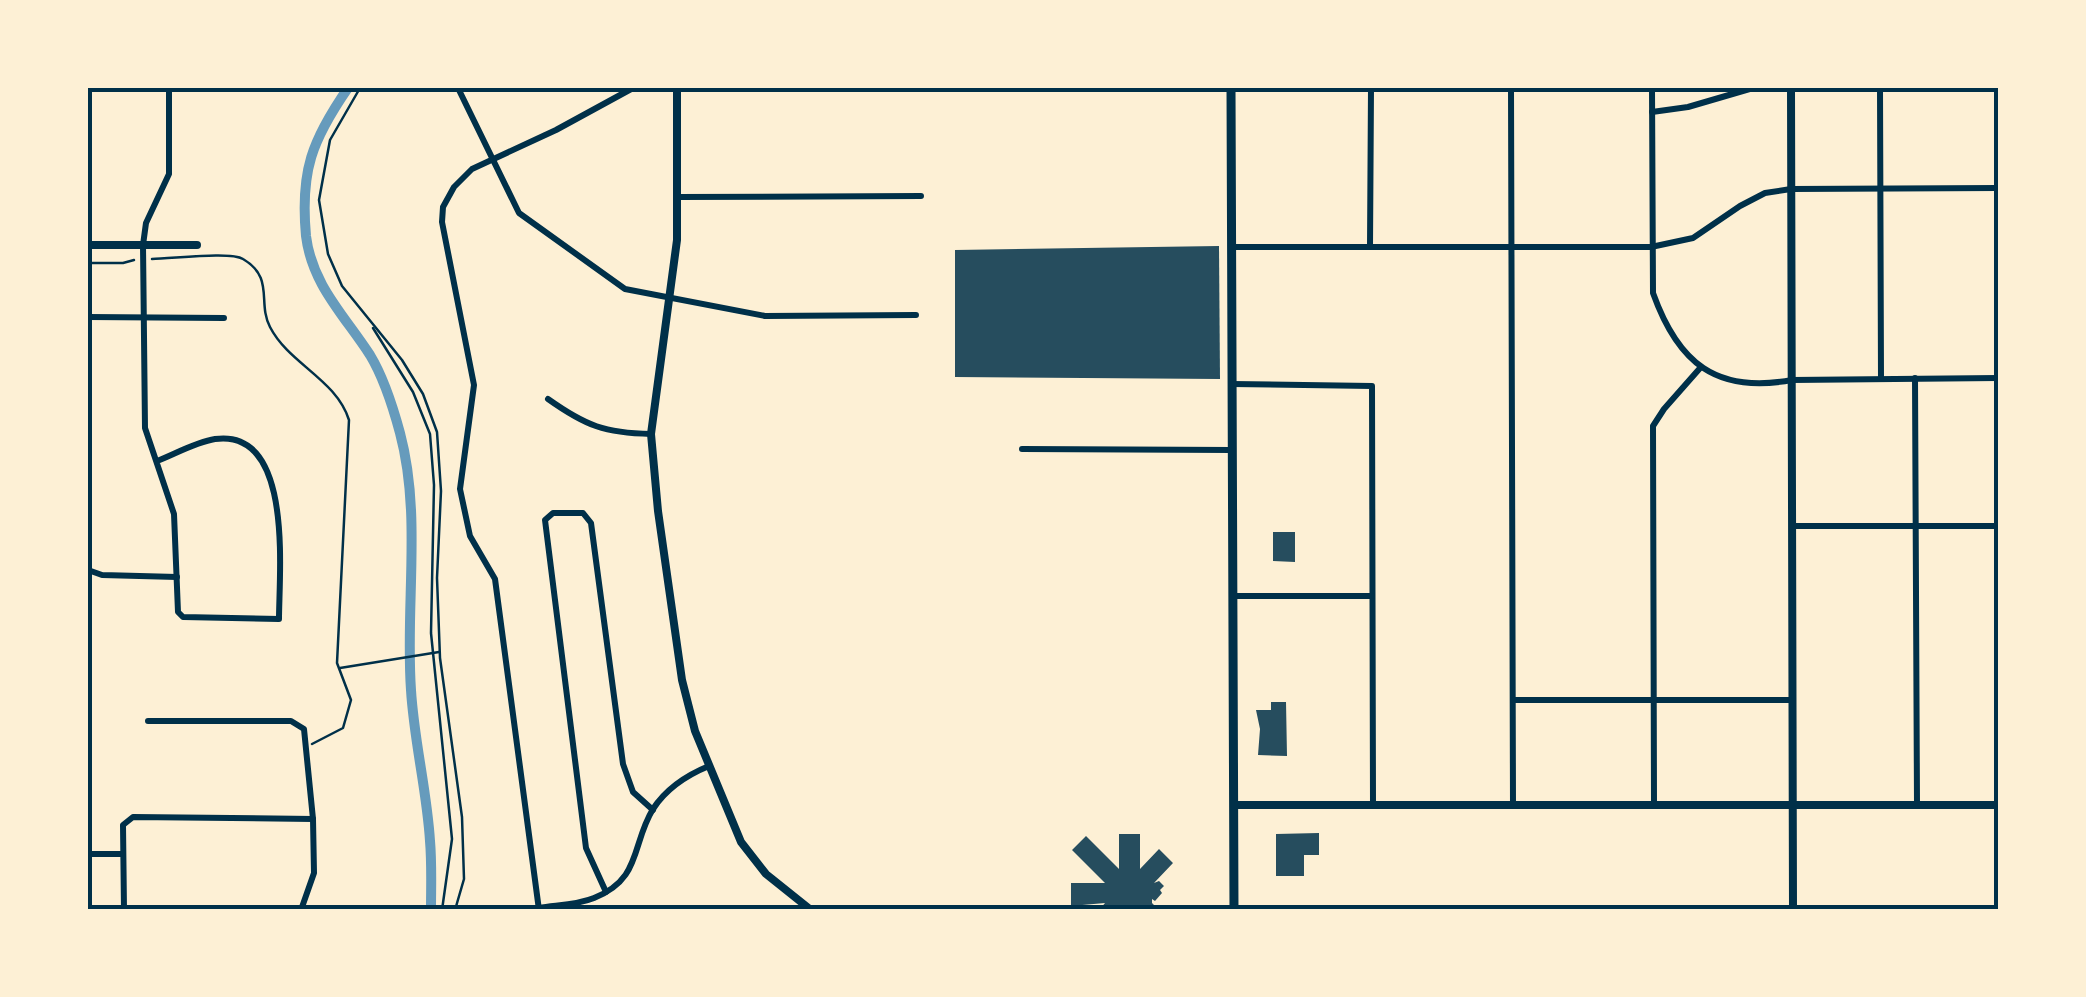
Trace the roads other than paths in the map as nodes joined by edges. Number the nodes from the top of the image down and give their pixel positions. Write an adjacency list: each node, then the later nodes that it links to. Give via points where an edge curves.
1 (168, 88): 20 (street, via 169,174 146,223)
2 (458, 88): 13 (street)
3 (633, 88): 13 (street)
4 (677, 88): 18 (street)
5 (1231, 88): 24 (main road)
6 (1371, 88): 22 (street)
7 (1511, 88): 23 (street)
8 (1652, 88): 12 (street)
9 (1752, 88): 12 (street)
10 (1791, 88): 15 (street)
11 (1880, 88): 16 (street)
12 (1652, 112): 25 (street)
13 (493, 160): 26 (street, via 519,213 625,289); 66 (street, via 454,187 442,222 474,385 460,490 470,536 495,580)
14 (1998, 188): 16 (street)
15 (1791, 189): 16 (street); 25 (street, via 1765,193 1693,238); 35 (street)
16 (1880, 190): 32 (street)
17 (921, 196): 18 (street)
18 (678, 198): 26 (street)
19 (88, 245): 20 (street)
20 (144, 245): 21 (street); 29 (street)
21 (198, 245)
22 (1370, 246): 23 (street); 24 (street)
23 (1511, 246): 25 (street); 50 (street)
24 (1230, 247): 36 (main road)
25 (1651, 247): 31 (street, via 1664,322)
26 (670, 298): 27 (street, via 765,316); 38 (street)
27 (916, 314)
28 (88, 317): 29 (street)
29 (146, 317): 30 (street); 41 (street, via 145,428)
30 (224, 318)
31 (1701, 367): 35 (street, via 1760,386); 49 (street, via 1653,426)
32 (1882, 378): 33 (street); 35 (street)
33 (1915, 378): 34 (street); 43 (street)
34 (1998, 378)
35 (1792, 380): 42 (street)
36 (1232, 384): 40 (main road); 48 (street, via 1372,386)
37 (548, 399): 38 (street, via 604,431)
38 (652, 434): 53 (street, via 682,680)
39 (1022, 450): 40 (street)
40 (1232, 450): 47 (main road)
41 (157, 461): 46 (street, via 174,514); 46 (street, via 215,439 239,442 261,457 278,505 279,619 183,617)
42 (1792, 526): 43 (street); 51 (street)
43 (1914, 526): 44 (street); 58 (street)
44 (1998, 526)
45 (88, 570): 46 (street)
46 (177, 577)
47 (1233, 596): 48 (street); 56 (main road)
48 (1372, 596): 54 (street)
49 (1652, 699): 50 (street); 51 (street); 55 (street)
50 (1514, 700): 57 (street)
51 (1793, 700): 60 (street)
52 (148, 721): 62 (street, via 291,722 304,729)
53 (708, 766): 61 (street, via 678,782); 69 (street, via 748,852)
54 (1372, 804): 56 (street); 57 (street)
55 (1654, 804): 57 (street); 60 (street)
56 (1234, 805): 70 (main road)
57 (1513, 805)
58 (1917, 805): 59 (street); 60 (street)
59 (1998, 805)
60 (1793, 806): 71 (street)
61 (653, 810): 65 (street, via 634,864); 65 (street, via 633,792 623,764 590,523 584,513 553,513 546,520 586,848)
62 (313, 819): 64 (street, via 133,817 123,825); 68 (street, via 314,873)
63 (88, 854): 64 (street)
64 (122, 854): 67 (street)
65 (606, 892): 66 (street)
66 (539, 908)
67 (124, 910)
68 (301, 910)
69 (812, 910)
70 (1234, 910)
71 (1793, 910)

